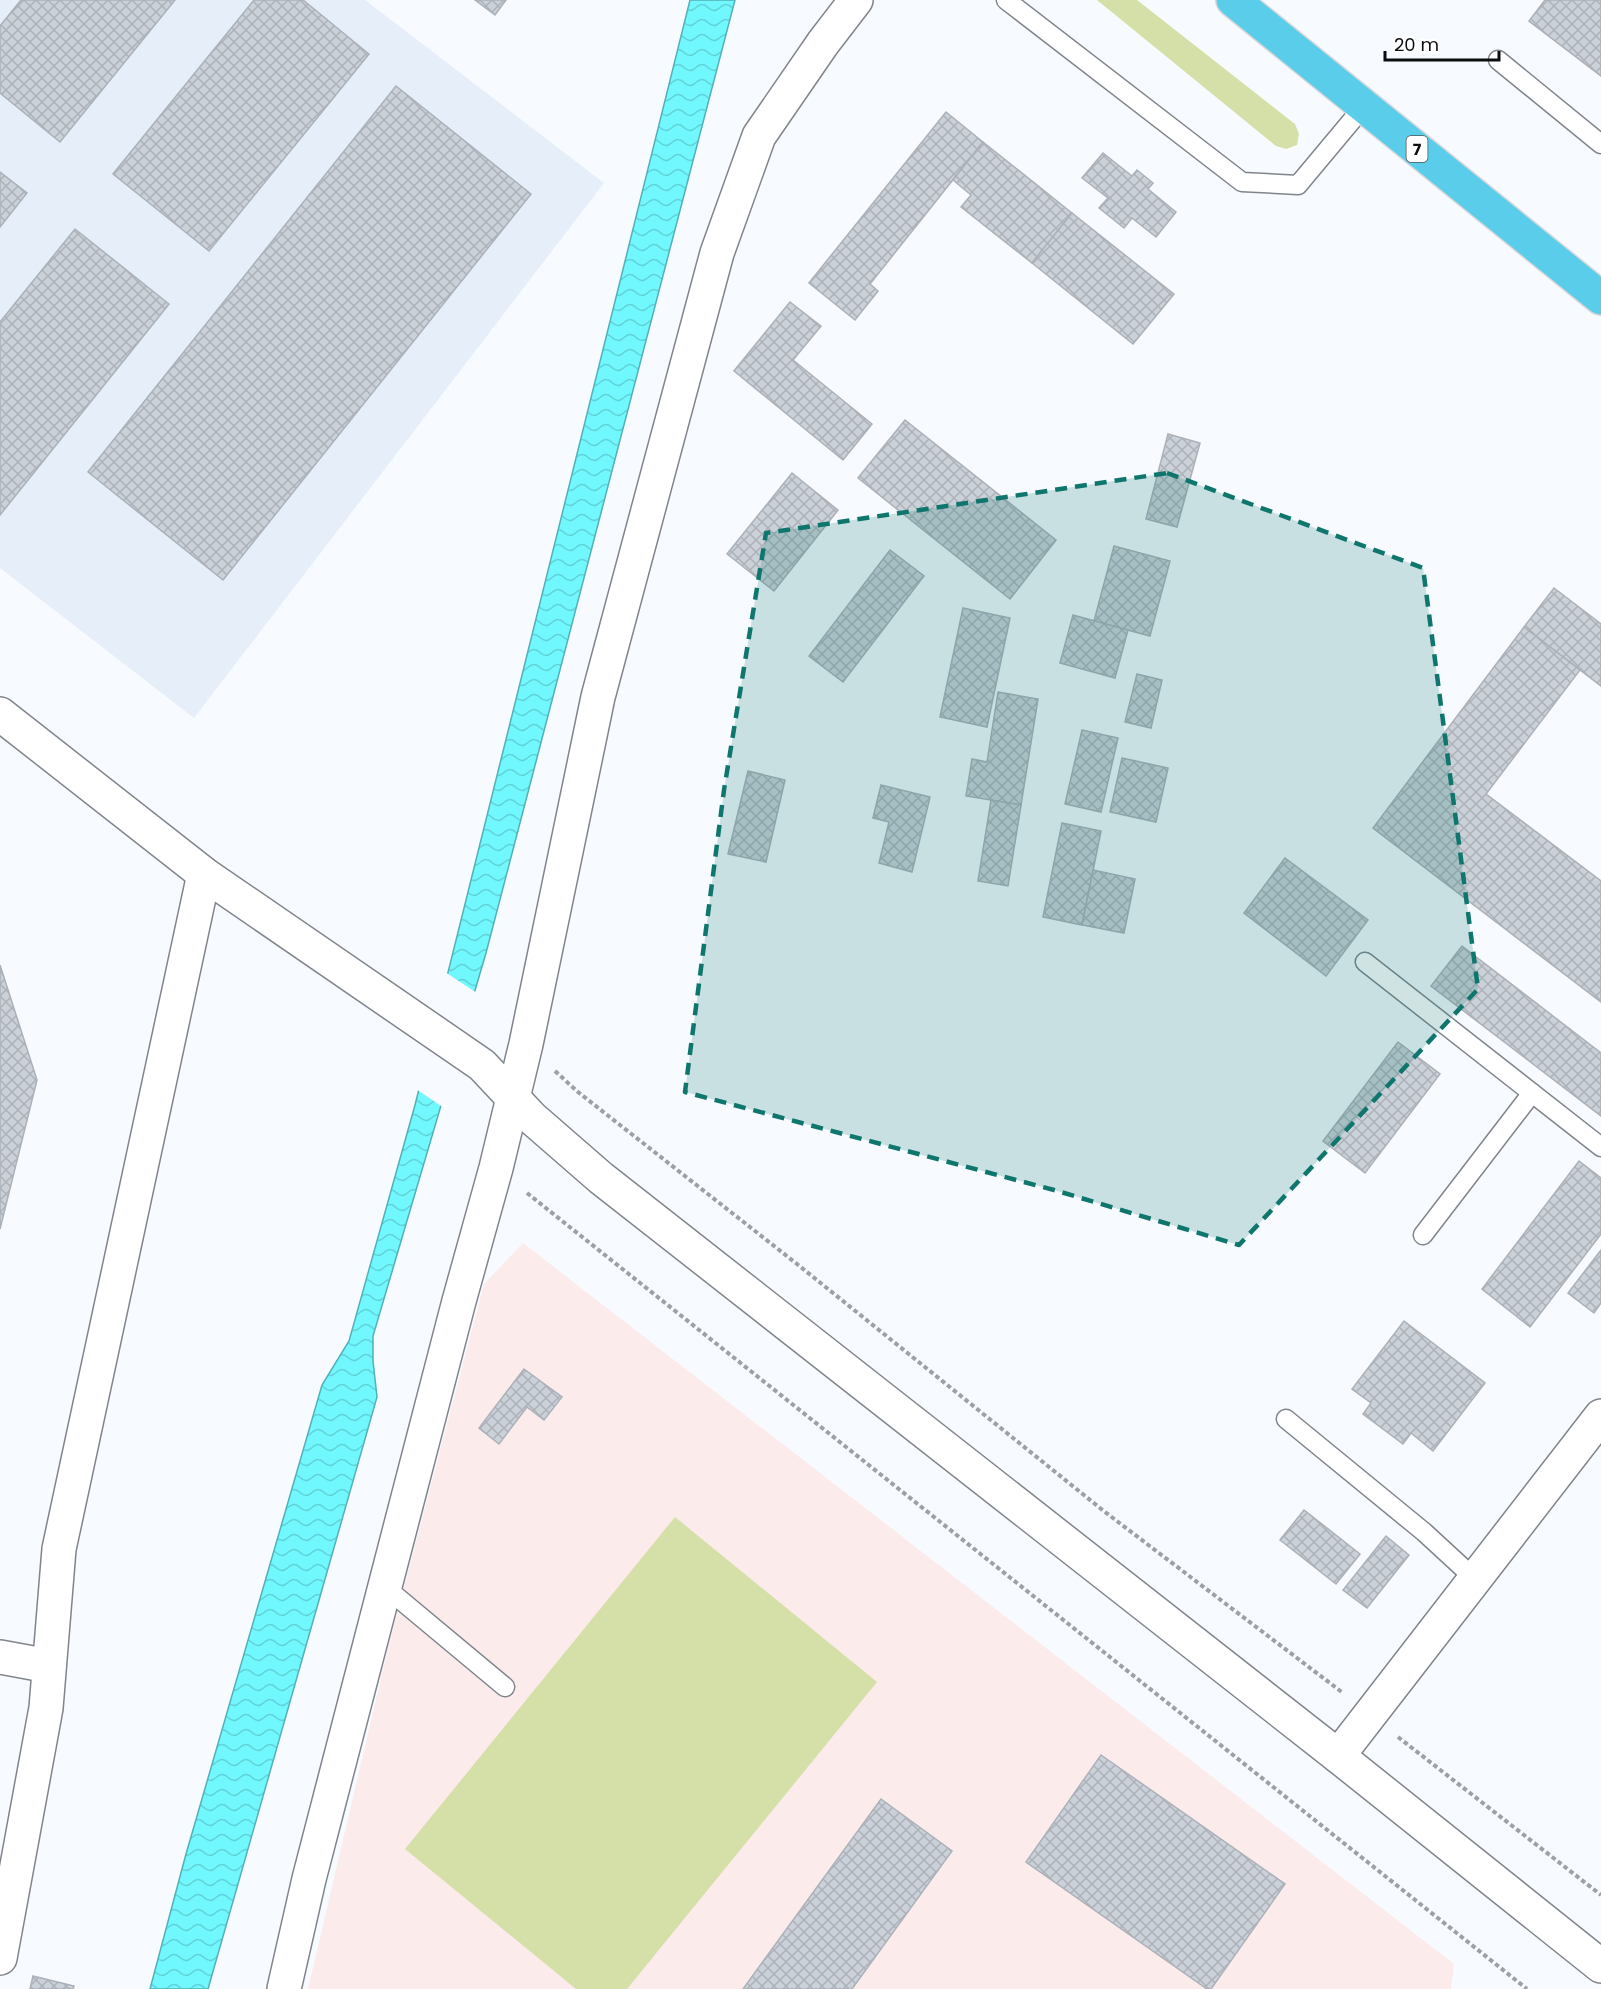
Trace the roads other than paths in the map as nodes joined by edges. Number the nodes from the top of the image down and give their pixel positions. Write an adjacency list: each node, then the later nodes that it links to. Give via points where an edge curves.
1 (856, 0): 12 (street, via 759,136 717,253 598,697)
2 (1006, 0): 5 (lane, via 1242,182 1298,185)
3 (1233, 0): 5 (highway, 7)
4 (1498, 60): 6 (lane)
5 (1364, 106): 7 (highway, 7)
6 (1601, 144)
7 (1601, 298)
8 (0, 714): 9 (street)
9 (204, 874): 12 (street, via 482,1065); 20 (street, via 59,1549)
10 (1365, 962): 11 (lane)
11 (1532, 1093): 13 (lane); 14 (lane)
12 (512, 1096): 18 (street); 22 (street, via 601,1178)
13 (1601, 1146)
14 (1423, 1235)
15 (1601, 1416): 17 (street)
16 (1286, 1419): 17 (lane)
17 (1475, 1579): 22 (street)
18 (385, 1587): 21 (lane); 25 (street)
19 (0, 1658): 20 (street)
20 (49, 1666): 23 (street, via 46,1708)
21 (505, 1688)
22 (1338, 1756): 24 (street)
23 (0, 1958)
24 (1601, 1966)
25 (284, 1989)

